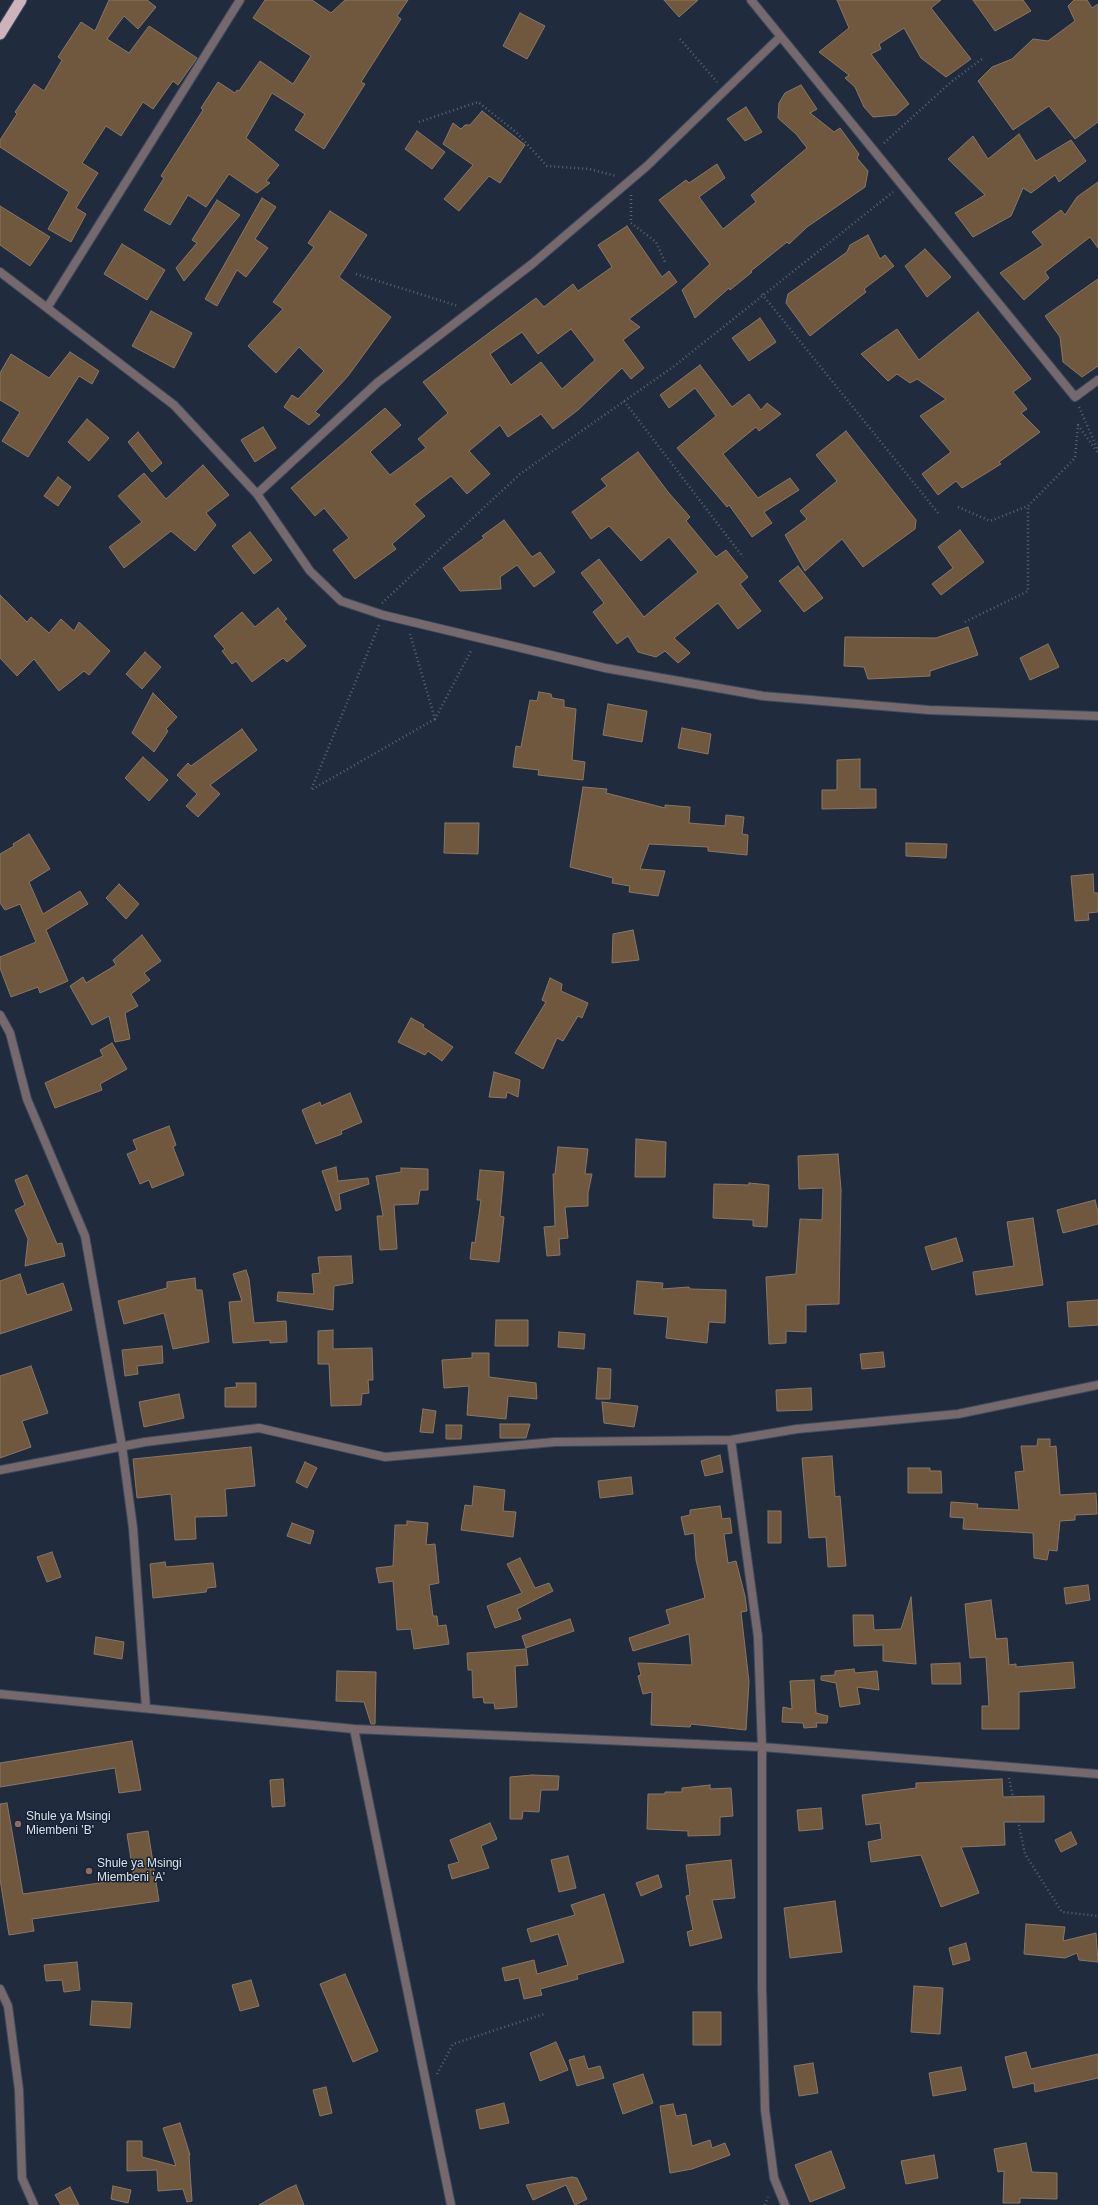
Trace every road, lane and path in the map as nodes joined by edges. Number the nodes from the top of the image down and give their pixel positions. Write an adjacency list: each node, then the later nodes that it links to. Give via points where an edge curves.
1 (21, 0): 4 (highway)
2 (240, 0): 17 (street)
3 (751, 0): 5 (street)
4 (0, 34)
5 (780, 37): 8 (street); 10 (street)
6 (680, 39): 8 (path)
7 (982, 59): 10 (path, via 950,82)
8 (725, 91): 11 (street)
9 (419, 122): 11 (path, via 478,102 516,132 546,166 589,169)
10 (875, 153): 12 (street)
11 (631, 180): 13 (path, via 631,223 656,242); 18 (street, via 532,264)
12 (902, 186): 16 (path); 20 (street)
13 (666, 262)
14 (0, 272): 17 (street)
15 (356, 274): 18 (path)
16 (762, 294): 21 (path, via 673,367); 26 (path)
17 (46, 308): 23 (street, via 174,405)
18 (471, 310): 23 (street, via 377,383)
19 (1098, 380): 20 (street)
20 (1075, 397): 22 (path)
21 (624, 401): 27 (path); 28 (path, via 520,474)
22 (1098, 452): 24 (path, via 1078,425 1075,458)
23 (257, 494): 28 (street, via 310,571 340,600)
24 (1028, 506): 25 (path, via 990,521); 31 (path, via 1028,591)
25 (958, 507)
26 (938, 513)
27 (743, 557)
28 (373, 612): 29 (street)
29 (383, 615): 30 (street); 34 (path, via 311,790)
30 (406, 621): 32 (street); 34 (path)
31 (965, 622)
32 (478, 638): 33 (street, via 605,668 763,696 928,710); 34 (path)
33 (1098, 716)
34 (435, 719)
35 (0, 1015): 38 (street, via 10,1033 27,1099 85,1236)
36 (1098, 1385): 37 (street, via 958,1414 797,1429)
37 (731, 1440): 38 (street, via 555,1442 385,1458 259,1428); 43 (street, via 758,1637)
38 (122, 1446): 39 (street); 41 (street, via 133,1528)
39 (0, 1470)
40 (0, 1694): 41 (street)
41 (146, 1708): 42 (street)
42 (354, 1729): 43 (street); 49 (street)
43 (762, 1747): 44 (street); 52 (street, via 765,2110 774,2178)
44 (1006, 1766): 45 (street); 46 (path, via 1025,1854 1062,1912)
45 (1098, 1774)
46 (1098, 1916)
47 (0, 1989): 50 (street, via 8,2006 19,2090 22,2178)
48 (544, 2014): 49 (path, via 453,2044)
49 (428, 2090): 51 (street)
50 (34, 2205)
51 (451, 2205)
52 (786, 2205)

